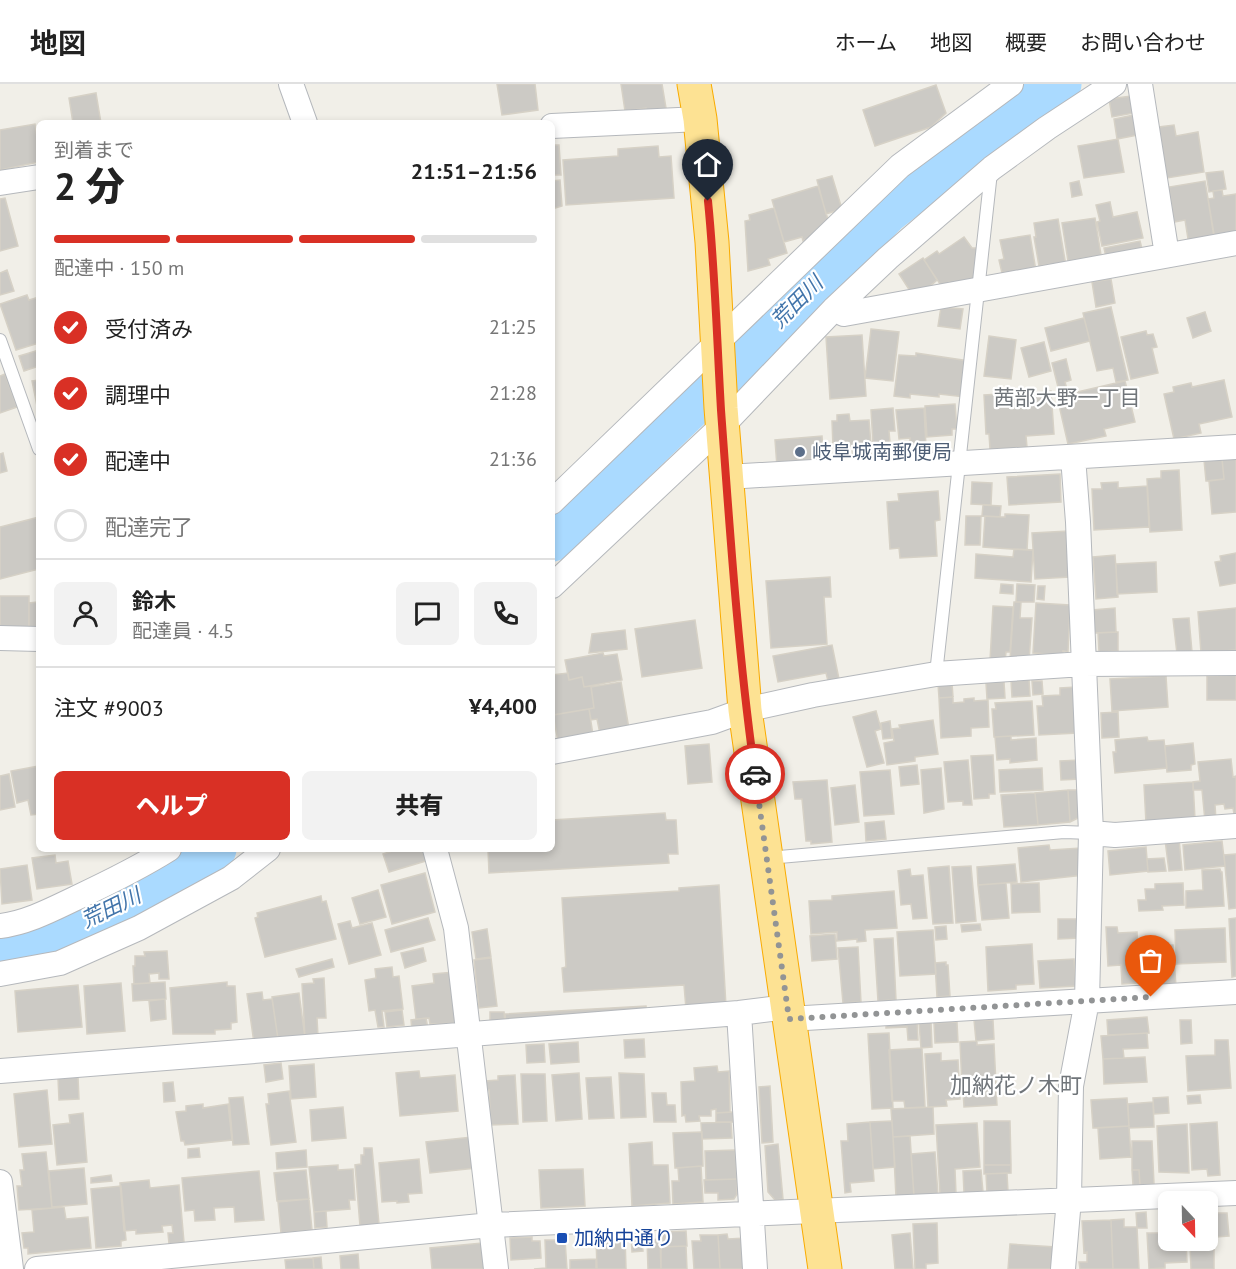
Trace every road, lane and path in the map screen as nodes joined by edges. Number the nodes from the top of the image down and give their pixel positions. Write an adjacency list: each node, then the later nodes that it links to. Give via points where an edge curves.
1 (291, 84): 7 (street)
2 (694, 84): 6 (highway)
3 (1011, 84): 17 (street, via 900,166)
4 (1113, 84): 9 (street)
5 (1140, 84): 13 (street)
6 (700, 119): 8 (street); 17 (highway)
7 (304, 120)
8 (555, 126)
9 (992, 168): 14 (lane); 15 (street)
10 (36, 177): 11 (street)
11 (0, 183)
12 (1236, 243): 13 (street)
13 (1167, 255): 14 (street)
14 (978, 290): 15 (street, via 844,314); 22 (lane)
15 (834, 309): 18 (street)
16 (0, 340): 19 (lane)
17 (719, 348): 18 (highway); 24 (street)
18 (722, 417): 23 (highway); 25 (street)
19 (36, 434)
20 (1236, 447): 21 (street)
21 (1073, 457): 22 (street); 29 (street)
22 (959, 462): 23 (street); 30 (lane)
23 (727, 477): 31 (highway)
24 (555, 499)
25 (555, 583)
26 (0, 638): 27 (street)
27 (36, 639)
28 (1236, 663): 29 (street)
29 (1083, 664): 30 (street); 34 (street)
30 (936, 674): 31 (street)
31 (745, 710): 32 (street, via 712,722); 38 (highway)
32 (555, 751)
33 (1236, 826): 34 (street, via 1115,835)
34 (1091, 833): 38 (lane, via 1064,832); 42 (street)
35 (163, 852): 39 (street, via 43,913)
36 (264, 852): 40 (street, via 231,878 139,928 60,963)
37 (436, 852): 45 (street, via 456,928)
38 (767, 858): 44 (highway)
39 (0, 926)
40 (0, 974)
41 (1236, 992): 42 (street)
42 (1087, 1001): 44 (street); 49 (street, via 1071,1086)
43 (739, 1013): 44 (street); 45 (street); 51 (street)
44 (788, 1013): 50 (highway)
45 (469, 1034): 46 (street); 52 (street)
46 (0, 1071)
47 (0, 1182): 53 (street)
48 (1236, 1193): 49 (street)
49 (1069, 1199): 50 (street); 58 (street)
50 (817, 1211): 51 (street); 57 (highway)
51 (751, 1212): 52 (street); 56 (street)
52 (491, 1225): 54 (street); 55 (street)
53 (11, 1269)
54 (37, 1269)
55 (496, 1269)
56 (755, 1269)
57 (825, 1269)
58 (1063, 1269)

